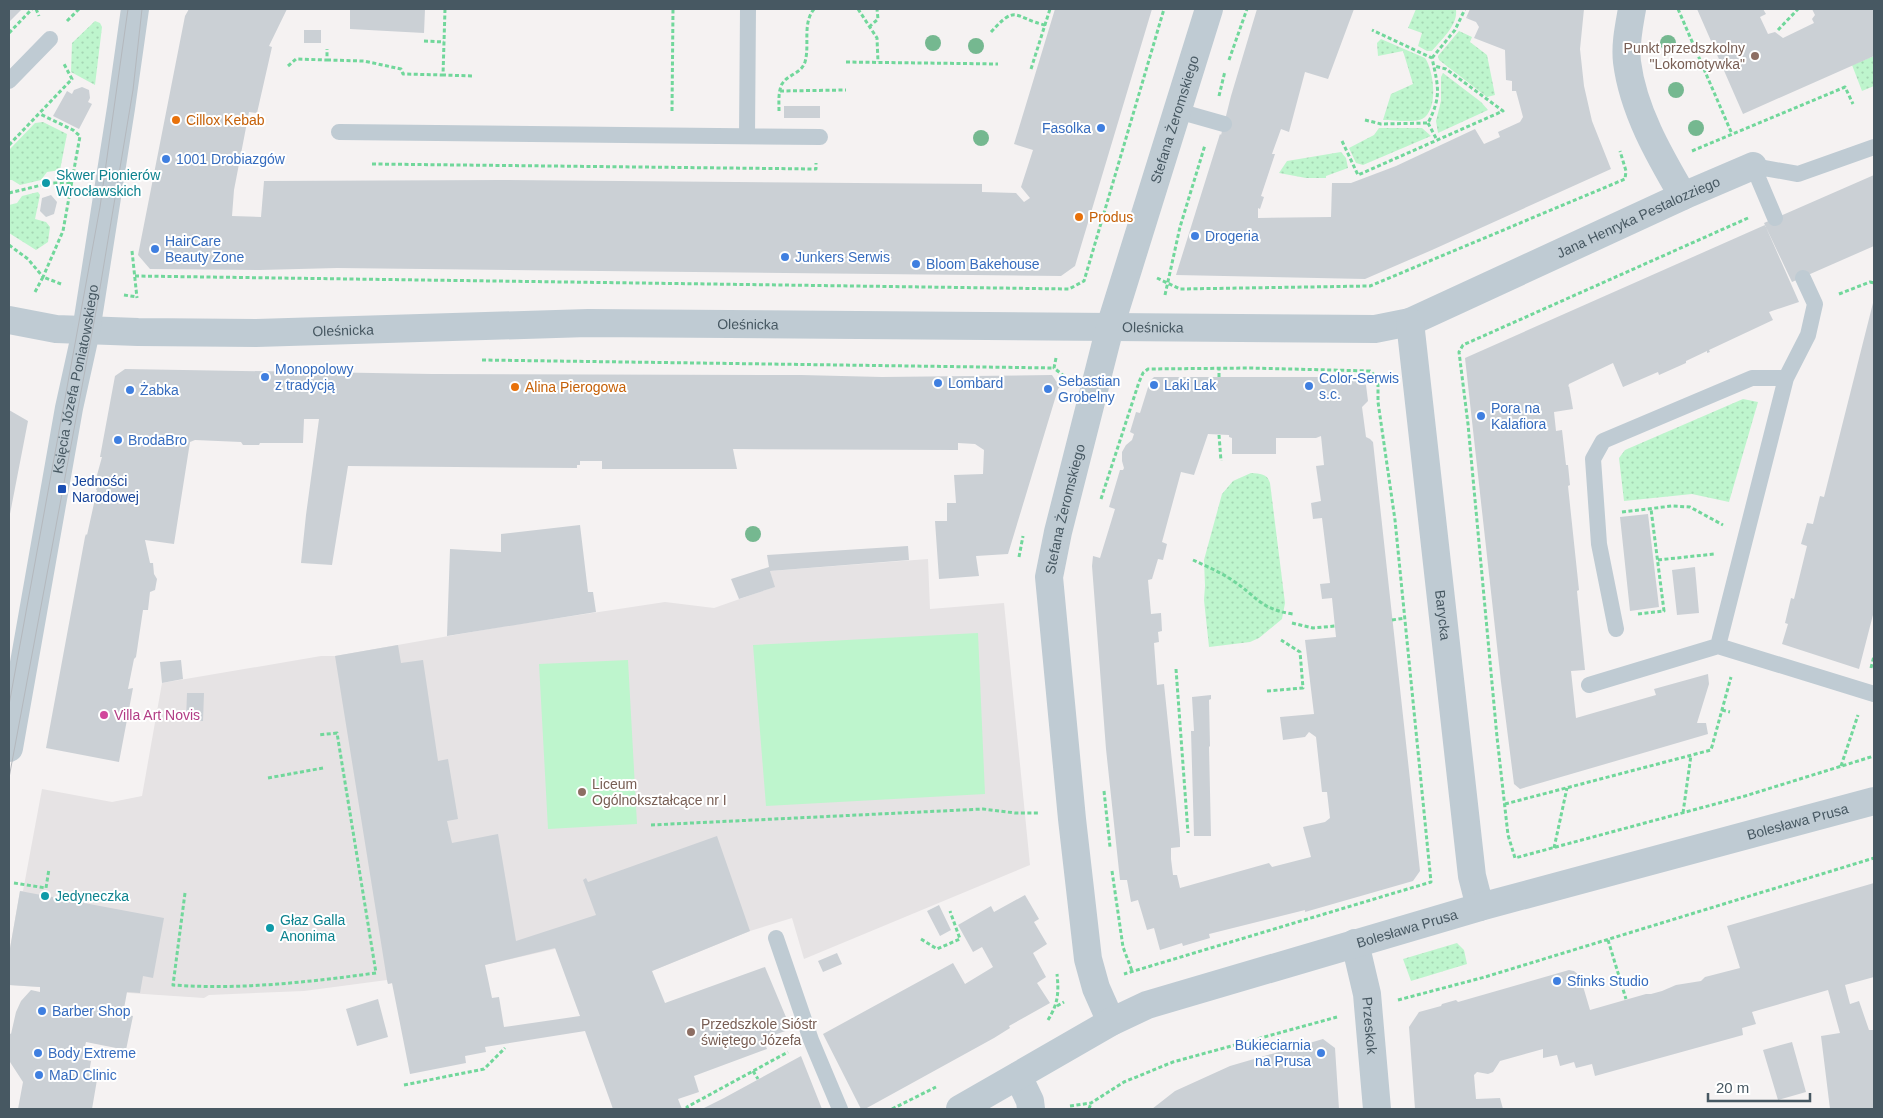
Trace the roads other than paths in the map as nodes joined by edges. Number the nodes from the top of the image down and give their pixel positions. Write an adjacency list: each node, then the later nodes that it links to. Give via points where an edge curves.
1 (135, 9): 20 (street, Księcia Józefa Poniatowskiego)
2 (748, 9): 10 (lane)
3 (1209, 9): 7 (street, Stefana Żeromskiego)
4 (1632, 9): 14 (street, via 1627,36 1630,78 1644,120)
5 (50, 38): 6 (lane)
6 (9, 81)
7 (1178, 111): 8 (lane); 19 (street, Stefana Żeromskiego)
8 (1219, 123)
9 (339, 132): 10 (lane)
10 (747, 136): 11 (lane)
11 (818, 137)
12 (1874, 147): 13 (lane, via 1798,174)
13 (1753, 166): 14 (street, Jana Henryka Pestalozziego); 15 (lane)
14 (1683, 196): 18 (street, Jana Henryka Pestalozziego)
15 (1774, 213)
16 (1803, 278): 21 (lane, via 1815,304 1808,334)
17 (9, 320): 20 (street, Oleśnicka, via 56,329)
18 (1410, 322): 19 (street, Oleśnicka, via 1375,328); 29 (street, Barycka, via 1472,876)
19 (1110, 328): 20 (street, Oleśnicka, via 588,322 256,333); 32 (street, Stefana Żeromskiego, via 1049,577 1088,959)
20 (86, 330): 24 (street, Księcia Józefa Poniatowskiego)
21 (1786, 378): 22 (lane, via 1752,378 1603,441 1593,459 1600,544); 23 (lane)
22 (1615, 623)
23 (1718, 646): 25 (lane); 26 (lane)
24 (16, 669): 27 (street, Księcia Józefa Poniatowskiego)
25 (1589, 685)
26 (1874, 694)
27 (9, 748)
28 (1874, 801): 29 (street, Bolesława Prusa)
29 (1480, 907): 31 (street, Bolesława Prusa)
30 (776, 938): 34 (lane, via 811,1040)
31 (1356, 943): 32 (street, Bolesława Prusa, via 1147,1005); 37 (street, Przeskok, via 1369,1008)
32 (1111, 1022): 33 (street, Bolesława Prusa)
33 (1018, 1076): 35 (street, Bolesława Prusa); 36 (street)
34 (840, 1109)
35 (960, 1109)
36 (1031, 1109)
37 (1377, 1109)

